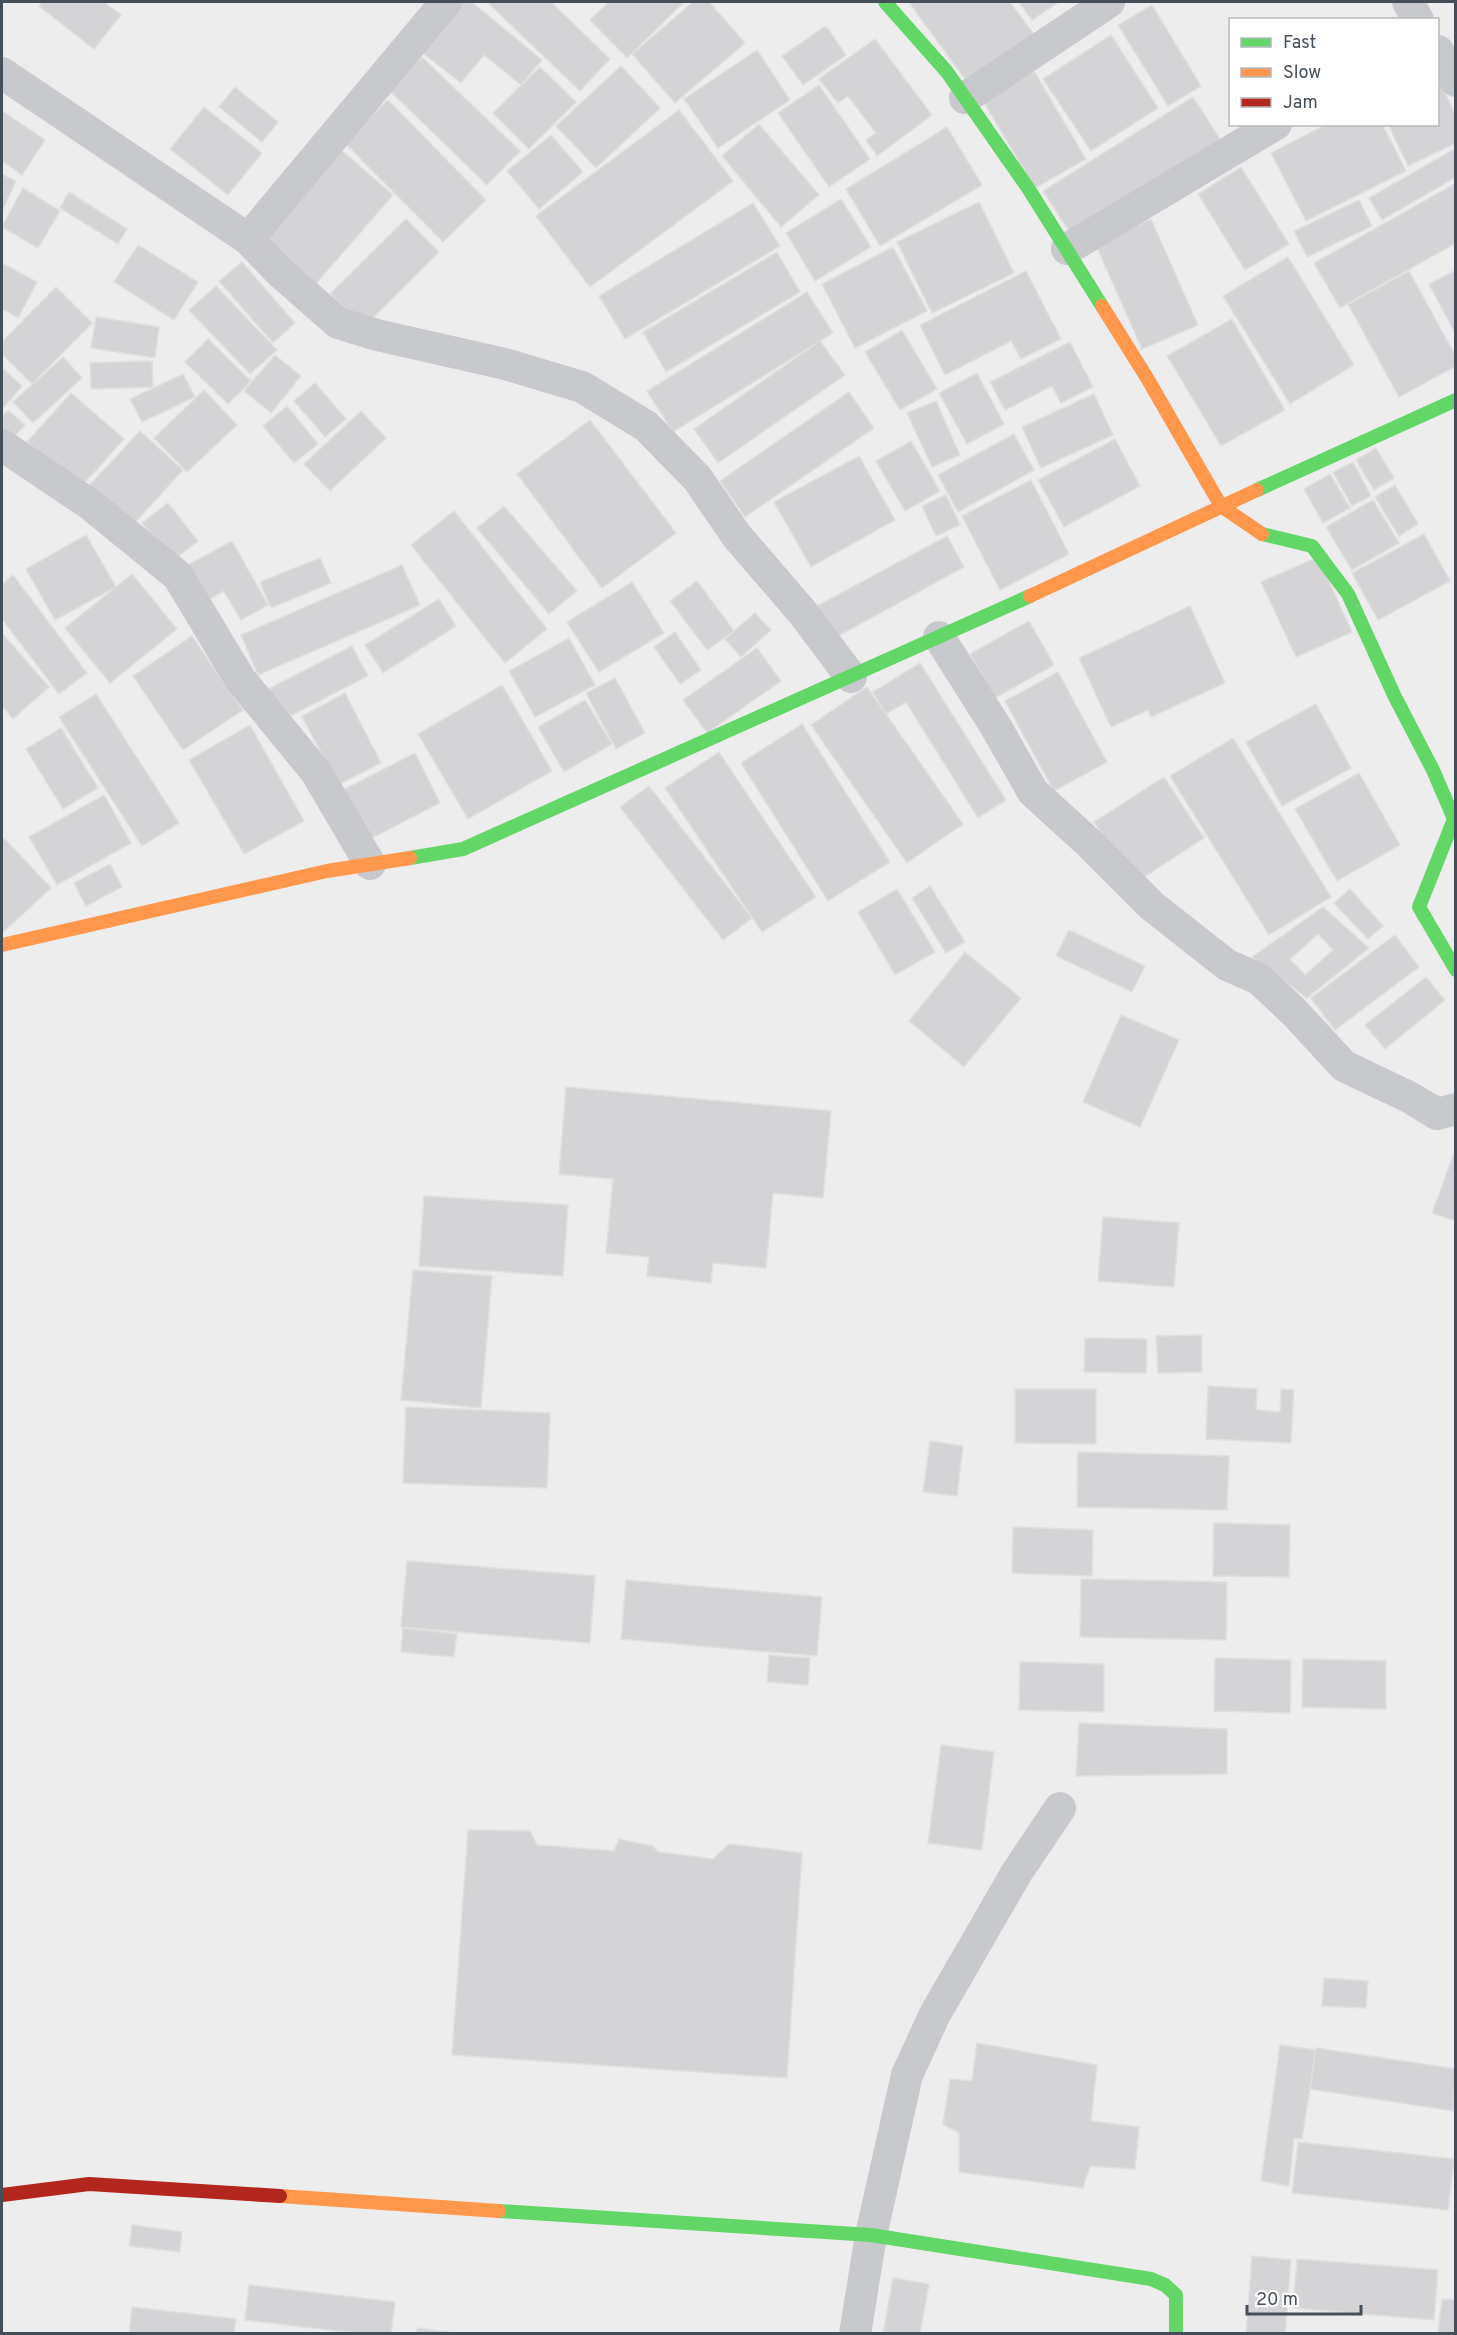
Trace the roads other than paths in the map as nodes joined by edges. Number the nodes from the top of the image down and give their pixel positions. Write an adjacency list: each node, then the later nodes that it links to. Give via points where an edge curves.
1 (446, 2): 11 (street)
2 (885, 2): 9 (street)
3 (1109, 2): 9 (street)
4 (1408, 2): 5 (street)
5 (1417, 18)
6 (1439, 54): 8 (street)
7 (2, 73): 11 (street)
8 (1455, 81)
9 (965, 98): 12 (street)
10 (1273, 126): 12 (street)
11 (248, 239): 17 (street, via 338,323 582,387 646,426 697,478 736,535 804,613)
12 (1067, 249): 15 (street)
13 (1455, 400): 15 (street)
14 (2, 445): 18 (street, via 91,506 178,576 240,679 316,772)
15 (1221, 506): 16 (street); 20 (street, via 1265,536 1312,546 1348,594 1454,819 1419,907)
16 (939, 637): 17 (street); 21 (street, via 1033,792 1152,906 1227,965 1259,979 1344,1066 1437,1114)
17 (851, 677): 18 (street, via 462,849)
18 (370, 864): 19 (street)
19 (2, 945)
20 (1455, 970)
21 (1455, 1109)
22 (1060, 1808): 24 (street, via 1017,1872 935,2013 907,2075)
23 (2, 2195): 24 (street, via 89,2184)
24 (871, 2235): 25 (street); 26 (street, via 1151,2279 1176,2295)
25 (855, 2334)
26 (1176, 2334)

